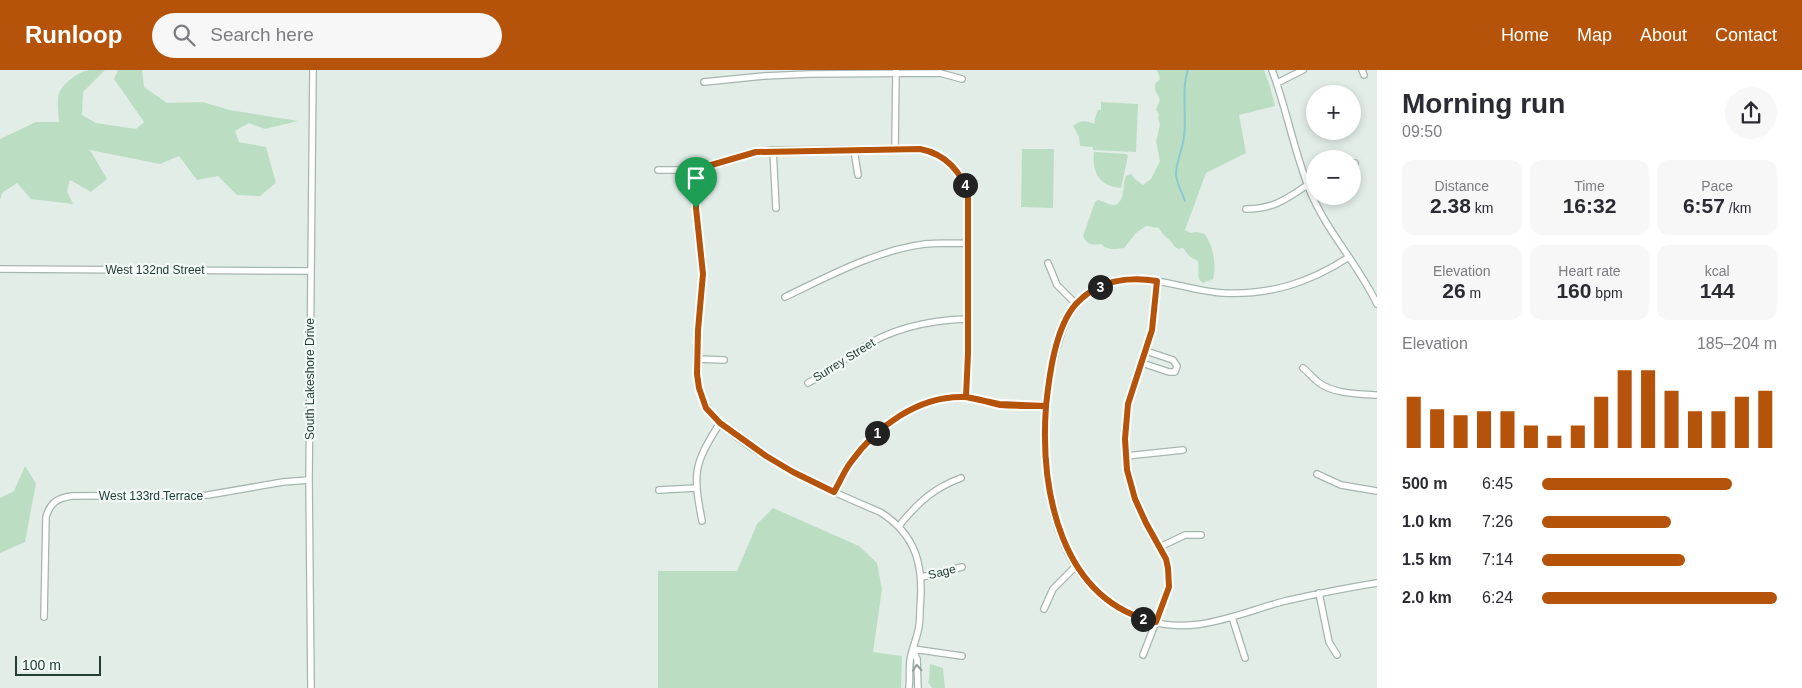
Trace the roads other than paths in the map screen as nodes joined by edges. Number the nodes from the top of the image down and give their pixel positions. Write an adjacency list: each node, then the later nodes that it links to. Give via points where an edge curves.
1 (313, 70): 23 (street, South Lakeshore Drive)
2 (1272, 70): 7 (street)
3 (1303, 70): 7 (street)
4 (896, 72): 5 (street, via 940,73); 6 (street, via 764,76); 10 (street)
5 (962, 79)
6 (704, 82)
7 (1277, 83): 14 (street)
8 (773, 150): 9 (street); 12 (street); 17 (street)
9 (854, 150): 10 (street); 13 (street)
10 (896, 150): 19 (street, via 920,149 936,153 961,176 968,196)
11 (658, 170): 12 (street)
12 (694, 170): 30 (street, via 703,274)
13 (858, 175)
14 (1306, 179)
15 (1306, 186): 18 (street, via 1273,206)
16 (1318, 205): 20 (street)
17 (776, 208)
18 (1246, 209)
19 (967, 243): 25 (street, via 924,244 898,250 838,272); 28 (street)
20 (1349, 257): 24 (street, via 1325,273 1305,281 1260,292 1210,292); 27 (street)
21 (1048, 263): 26 (street, via 1057,285)
22 (0, 269): 23 (street, West 132nd Street)
23 (310, 272): 43 (street, South Lakeshore Drive)
24 (1157, 281): 26 (street, via 1122,279 1099,287); 29 (street)
25 (785, 297)
26 (1076, 304): 37 (street, via 1060,338)
27 (1377, 304)
28 (968, 319): 34 (street, Surrey Street, via 928,323 893,332); 36 (street)
29 (1146, 351): 32 (street); 32 (street, via 1173,360 1177,366 1175,372 1169,372)
30 (697, 360): 31 (street); 38 (street, via 702,398 706,408)
31 (724, 360)
32 (1142, 363): 40 (street, via 1128,404)
33 (1303, 368): 35 (street, via 1327,387)
34 (808, 383)
35 (1377, 395)
36 (966, 397): 37 (street, via 999,404); 46 (street, via 931,402 894,419 852,461)
37 (1046, 406): 52 (street, via 1046,462 1052,502 1064,542)
38 (720, 423): 44 (street, via 700,456); 46 (street, via 786,468)
39 (1183, 450): 40 (street)
40 (1126, 456): 51 (street, via 1135,499)
41 (1317, 474): 47 (street, via 1341,485)
42 (961, 478): 49 (street, via 927,496)
43 (309, 480): 58 (street, West 133rd Terrace, via 208,495 72,496 57,500 48,509 45,525); 66 (street, South Lakeshore Drive)
44 (696, 488): 45 (street); 48 (street)
45 (658, 490)
46 (834, 492): 49 (street, via 880,512)
47 (1377, 492)
48 (702, 521)
49 (899, 527): 54 (street, via 913,547)
50 (1201, 535): 51 (street, via 1185,536)
51 (1160, 547): 60 (street, via 1166,559 1169,579)
52 (1076, 566): 57 (street, via 1053,588); 60 (street, via 1113,604)
53 (962, 567): 54 (street, Sage)
54 (922, 577): 61 (street, via 918,631)
55 (1377, 583): 56 (street)
56 (1319, 593): 59 (street); 62 (street, via 1329,642)
57 (1044, 609)
58 (44, 617)
59 (1232, 617): 60 (street, via 1190,626); 65 (street)
60 (1156, 622): 63 (street)
61 (913, 649): 64 (street); 67 (street); 68 (street, one-way to 61, via 917,659)
62 (1337, 654)
63 (1143, 655)
64 (962, 656)
65 (1245, 658)
66 (311, 688)
67 (909, 688)
68 (918, 688)

